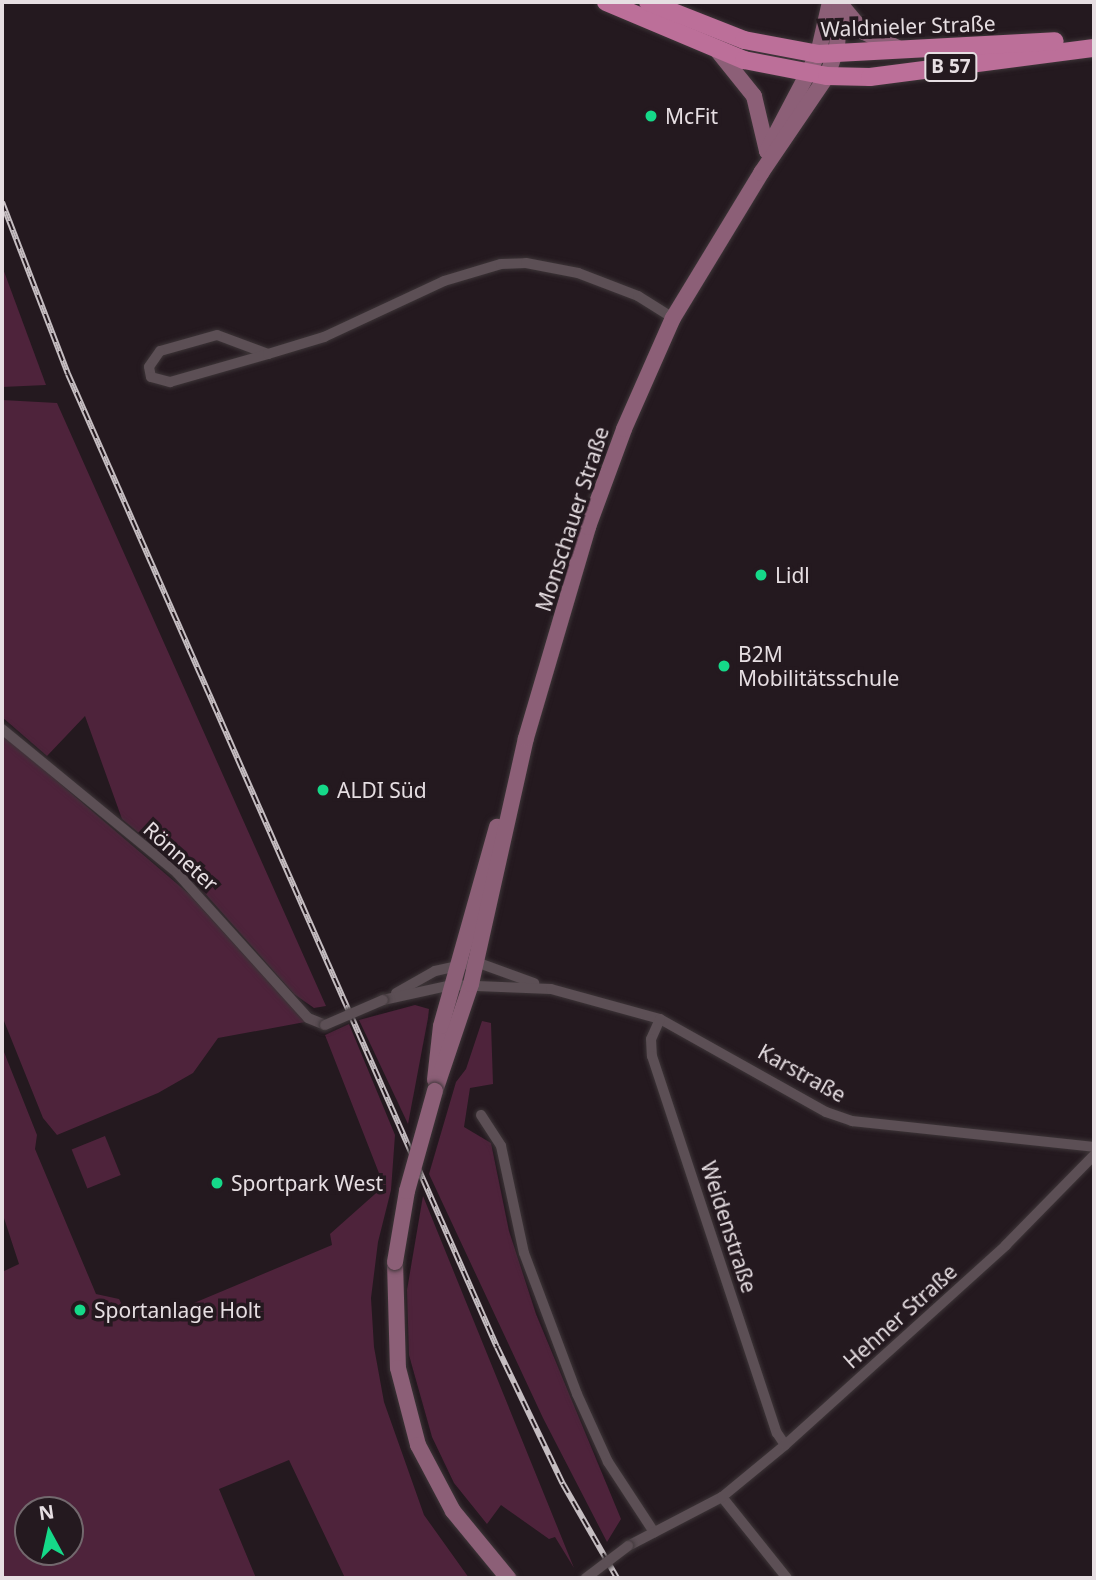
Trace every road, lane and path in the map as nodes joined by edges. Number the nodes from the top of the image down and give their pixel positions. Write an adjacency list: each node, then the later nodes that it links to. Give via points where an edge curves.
1 (606, 2): 6 (main road, Waldnieler Straße / B 57)
2 (648, 2): 8 (main road, Waldnieler Straße / B 57, via 744,40)
3 (837, 3): 7 (main road, via 864,32); 8 (main road)
4 (1094, 36): 7 (main road, Waldnieler Straße / B 57)
5 (1094, 48): 10 (main road, Waldnieler Straße / B 57, via 870,77)
6 (717, 50): 9 (main road, Waldnieler Straße / B 57); 11 (main road, via 754,96)
7 (906, 51): 8 (main road, Waldnieler Straße / B 57)
8 (827, 54): 9 (main road, Monschauer Straße); 10 (main road, Monschauer Straße)
9 (808, 73): 10 (main road, Waldnieler Straße / B 57); 11 (main road, Monschauer Straße)
10 (827, 76): 12 (main road, Monschauer Straße)
11 (767, 150): 12 (main road, Monschauer Straße)
12 (761, 173): 13 (main road, Monschauer Straße)
13 (673, 318): 14 (street, via 638,296 578,273 526,263 500,264 470,270 324,337); 16 (main road, Monschauer Straße, via 624,429 588,527)
14 (268, 354): 14 (street, via 170,382 159,382 149,367 160,351 217,335)
15 (2, 729): 22 (street, Rönneter, bridge, via 177,873 307,1018 323,1025)
16 (526, 738): 17 (main road, Monschauer Straße); 18 (main road, Monschauer Straße, via 512,771)
17 (476, 962): 18 (street, Karstraße); 19 (main road, Monschauer Straße); 21 (street, Karstraße)
18 (458, 963): 20 (main road, Monschauer Straße); 22 (street)
19 (471, 984): 20 (street, Karstraße); 21 (street, Karstraße); 24 (main road, Monschauer Straße)
20 (452, 985): 22 (street, Karstraße); 24 (main road, Monschauer Straße)
21 (546, 988): 23 (street, Karstraße)
22 (383, 1000)
23 (660, 1019): 26 (street, Karstraße, via 827,1112 852,1121); 28 (street, Weidenstraße, via 652,1056 777,1433)
24 (435, 1091): 31 (main road, Monschauer Straße, bridge, via 407,1191 395,1262 398,1368 418,1445 453,1511)
25 (481, 1115): 30 (street, via 501,1146 524,1253 577,1394 608,1462)
26 (1094, 1147)
27 (1094, 1155): 28 (street, Hehner Straße, via 1006,1245)
28 (785, 1445): 29 (street, Hehner Straße)
29 (722, 1497): 30 (street, Hehner Straße); 33 (street)
30 (654, 1532): 32 (street, Hehner Straße, bridge)
31 (508, 1578)
32 (586, 1578)
33 (787, 1578)

